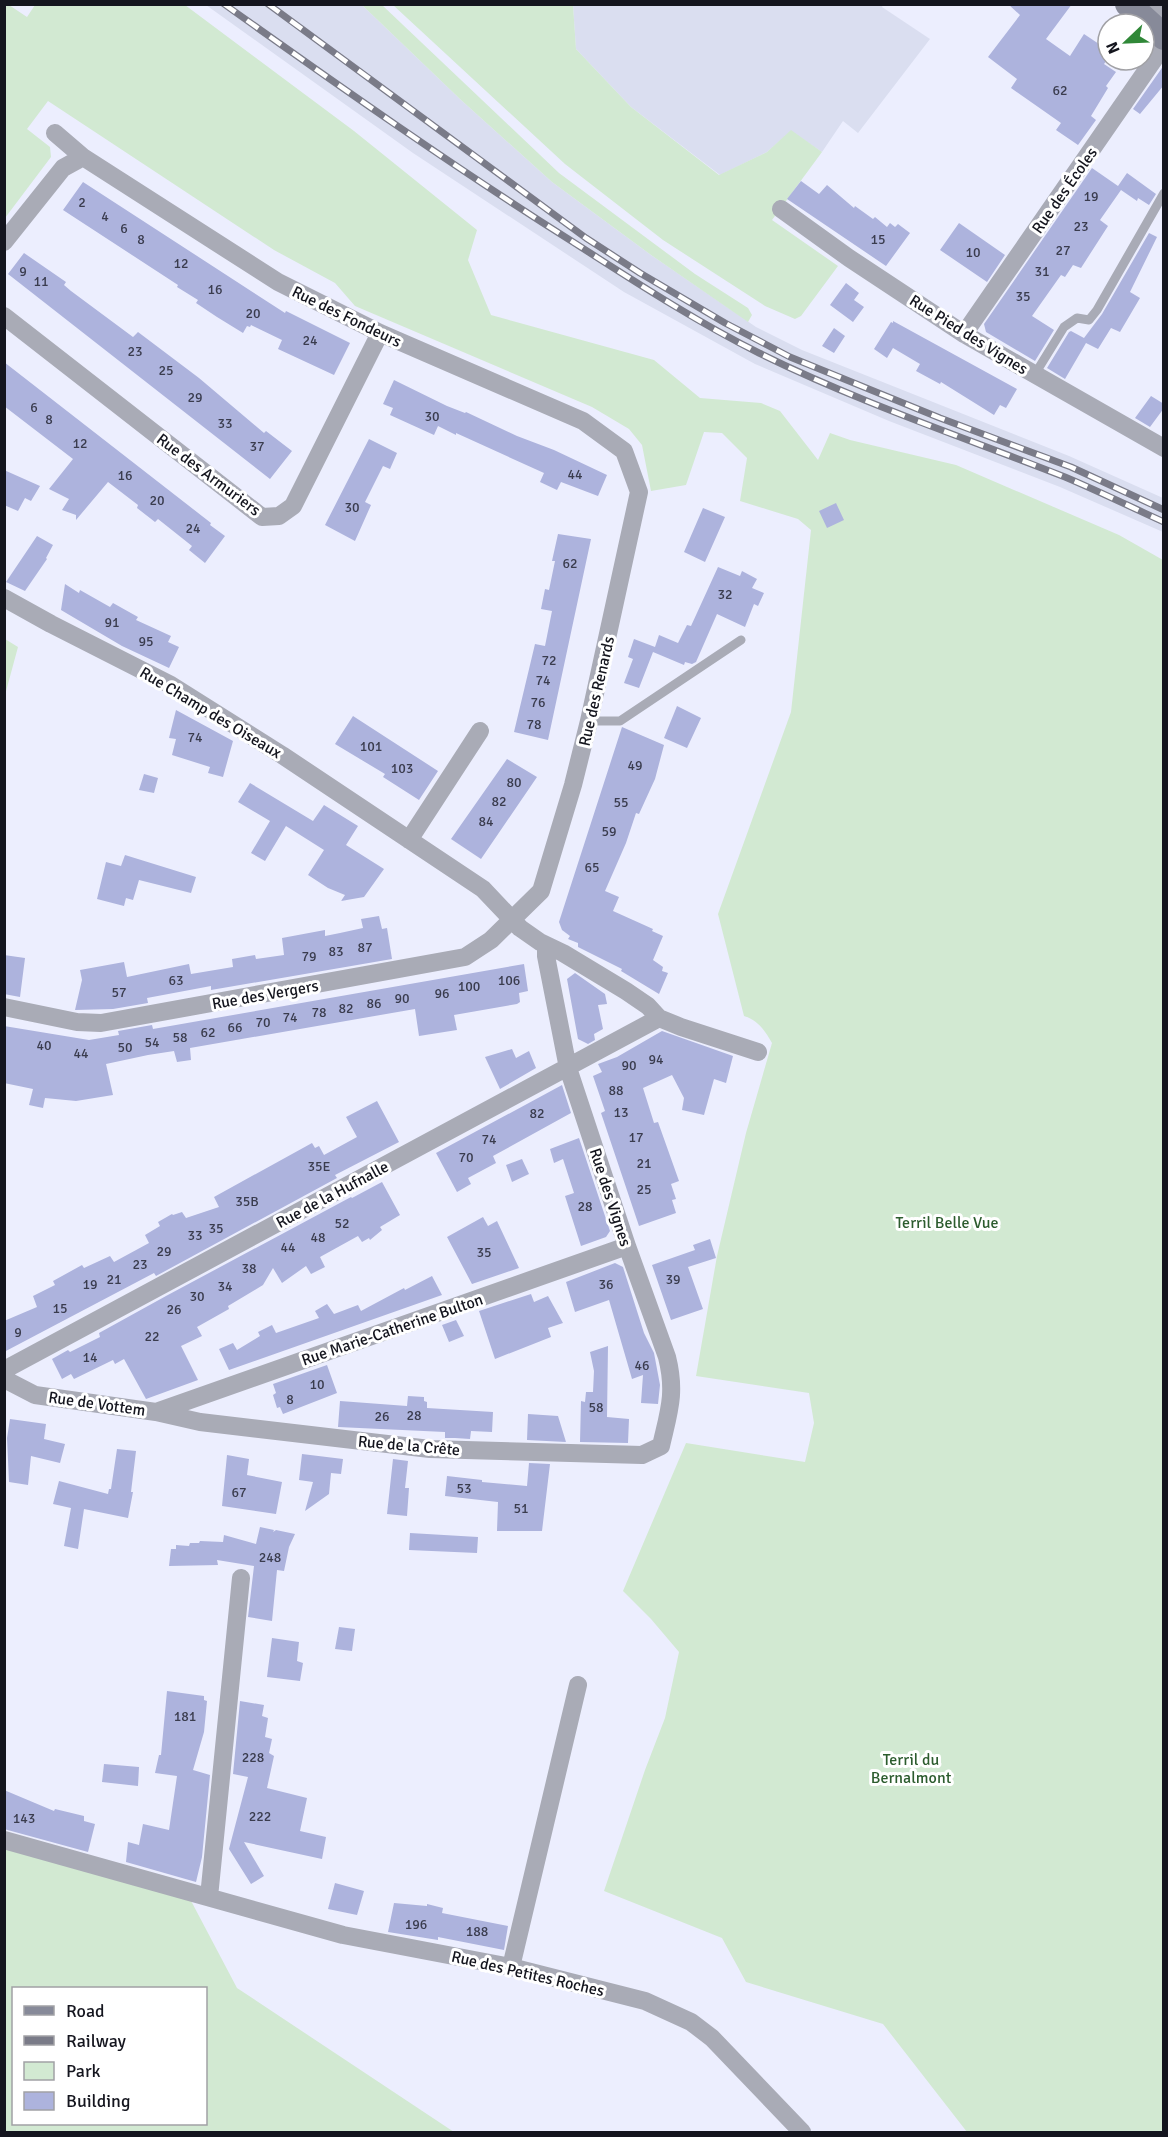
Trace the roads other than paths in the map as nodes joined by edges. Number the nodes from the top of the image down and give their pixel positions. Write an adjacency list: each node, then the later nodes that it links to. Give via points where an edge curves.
1 (1128, 4): 4 (street)
2 (1161, 4): 3 (street, via 1157,8)
3 (1164, 12)
4 (1164, 37)
5 (1164, 45): 13 (street, Rue des Écoles)
6 (55, 133): 7 (street, Rue des Fondeurs)
7 (83, 157): 10 (street, via 63,168); 12 (street, Rue des Fondeurs, via 278,282)
8 (1164, 193): 14 (lane, via 1097,310 1089,320 1077,318 1064,327)
9 (781, 209): 13 (street, Rue Pied des Vignes)
10 (4, 242)
11 (4, 316): 12 (street, Rue des Armuriers, via 262,517 279,516 292,506)
12 (380, 333): 16 (street, Rue des Fondeurs, via 583,421)
13 (964, 334): 14 (street, Rue Pied des Vignes)
14 (1035, 374): 15 (street, Rue Pied des Vignes)
15 (1164, 448)
16 (624, 451): 19 (street, Rue des Renards, via 639,492)
17 (4, 598): 21 (street, Rue Champ des Oiseaux, via 171,685)
18 (741, 640): 19 (lane, via 620,721)
19 (590, 721): 22 (street, Rue des Renards, via 541,891)
20 (480, 731): 21 (street)
21 (410, 840): 22 (street, Rue Champ des Oiseaux, via 483,889)
22 (513, 920): 23 (street, Rue Champ des Oiseaux); 24 (street, Rue des Vergers, via 465,957 101,1023 76,1022)
23 (546, 945): 25 (street, Rue Champ des Oiseaux, via 626,991); 27 (street, Rue des Vignes)
24 (4, 1007)
25 (659, 1018): 26 (street, Rue Champ des Oiseaux); 27 (street, Rue de la Hufnalle)
26 (758, 1052)
27 (568, 1068): 28 (street, Rue des Vignes); 29 (street, Rue de la Hufnalle)
28 (627, 1246): 31 (street, Rue Marie-Catherine Bulton); 32 (street, Rue des Vignes, via 672,1376 673,1394)
29 (4, 1370)
30 (4, 1379): 31 (street, Rue de Vottem, via 35,1395)
31 (156, 1412): 32 (street, Rue de la Crête, via 200,1422 430,1449 642,1455)
32 (661, 1446)
33 (241, 1578): 36 (street)
34 (578, 1685): 37 (street)
35 (4, 1840): 36 (street, Rue des Petites Roches)
36 (209, 1897): 37 (street, Rue des Petites Roches, via 343,1935)
37 (511, 1966): 38 (street, Rue des Petites Roches, via 645,2001 691,2022 730,2055)
38 (802, 2133)

